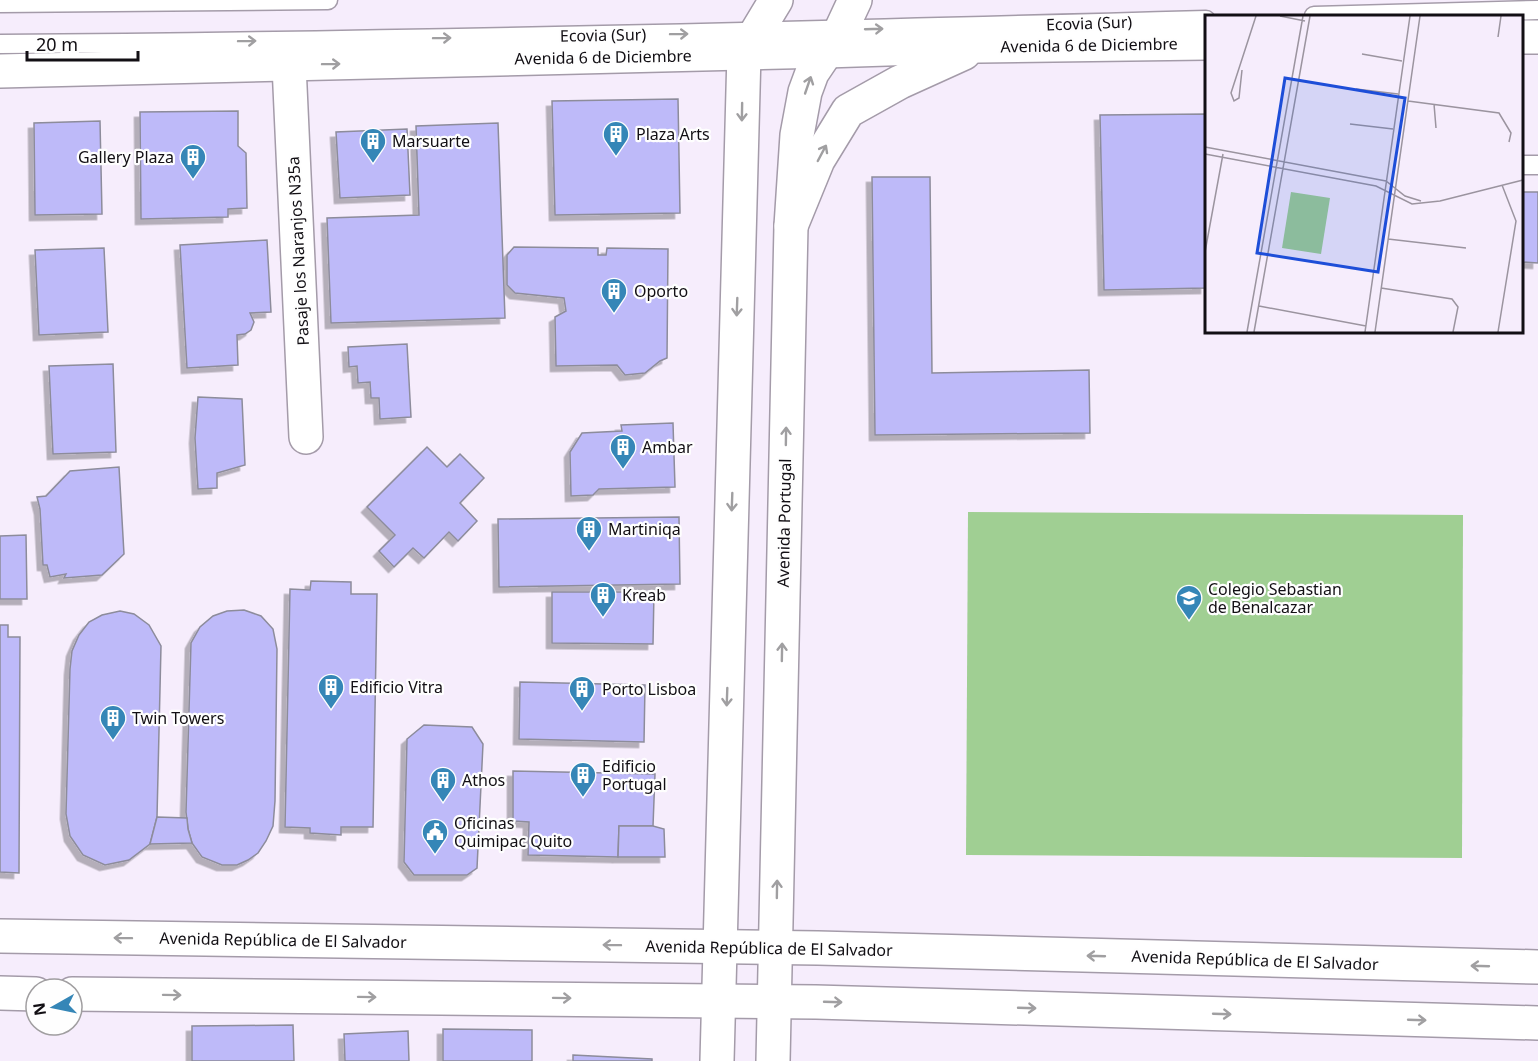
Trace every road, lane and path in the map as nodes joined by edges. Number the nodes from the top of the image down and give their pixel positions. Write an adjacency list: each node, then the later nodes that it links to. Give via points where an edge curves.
1 (328, 0): 4 (lane)
2 (776, 0): 9 (main road)
3 (855, 0): 8 (main road, Avenida Portugal)
4 (0, 3)
5 (1538, 10): 6 (lane)
6 (1351, 15)
7 (1205, 20): 8 (lane, Ecovia (Sur), one-way to 7)
8 (833, 41): 9 (main road, Avenida 6 de Diciembre); 12 (main road, Avenida 6 de Diciembre); 15 (main road, Avenida Portugal, one-way to 8, via 797,135 805,92 812,73)
9 (750, 43): 11 (lane, Ecovia (Sur), one-way to 9); 13 (main road, Avenida 6 de Diciembre, one-way to 9); 18 (main road, one-way to 18)
10 (1205, 43): 12 (main road, Avenida 6 de Diciembre)
11 (0, 44)
12 (979, 46): 15 (main road, one-way to 12, via 818,160 848,111 900,81)
13 (289, 65): 14 (main road, Avenida 6 de Diciembre); 16 (main road, Pasaje los Naranjos N35a)
14 (0, 71)
15 (791, 226): 19 (main road, Avenida Portugal, one-way to 15)
16 (306, 437)
17 (0, 936): 18 (main road, Avenida República de El Salvador, one-way to 17)
18 (720, 947): 19 (main road, Avenida República de El Salvador); 24 (main road)
19 (776, 947): 20 (main road, Avenida República de El Salvador, one-way to 19); 25 (main road, Avenida Portugal)
20 (1538, 967)
21 (0, 993): 22 (main road)
22 (24, 994)
23 (84, 994): 24 (main road, one-way to 24)
24 (719, 1000): 25 (main road); 27 (main road)
25 (774, 1001): 26 (main road, one-way to 26); 28 (main road, Avenida Portugal)
26 (1538, 1023)
27 (717, 1061)
28 (773, 1061)

